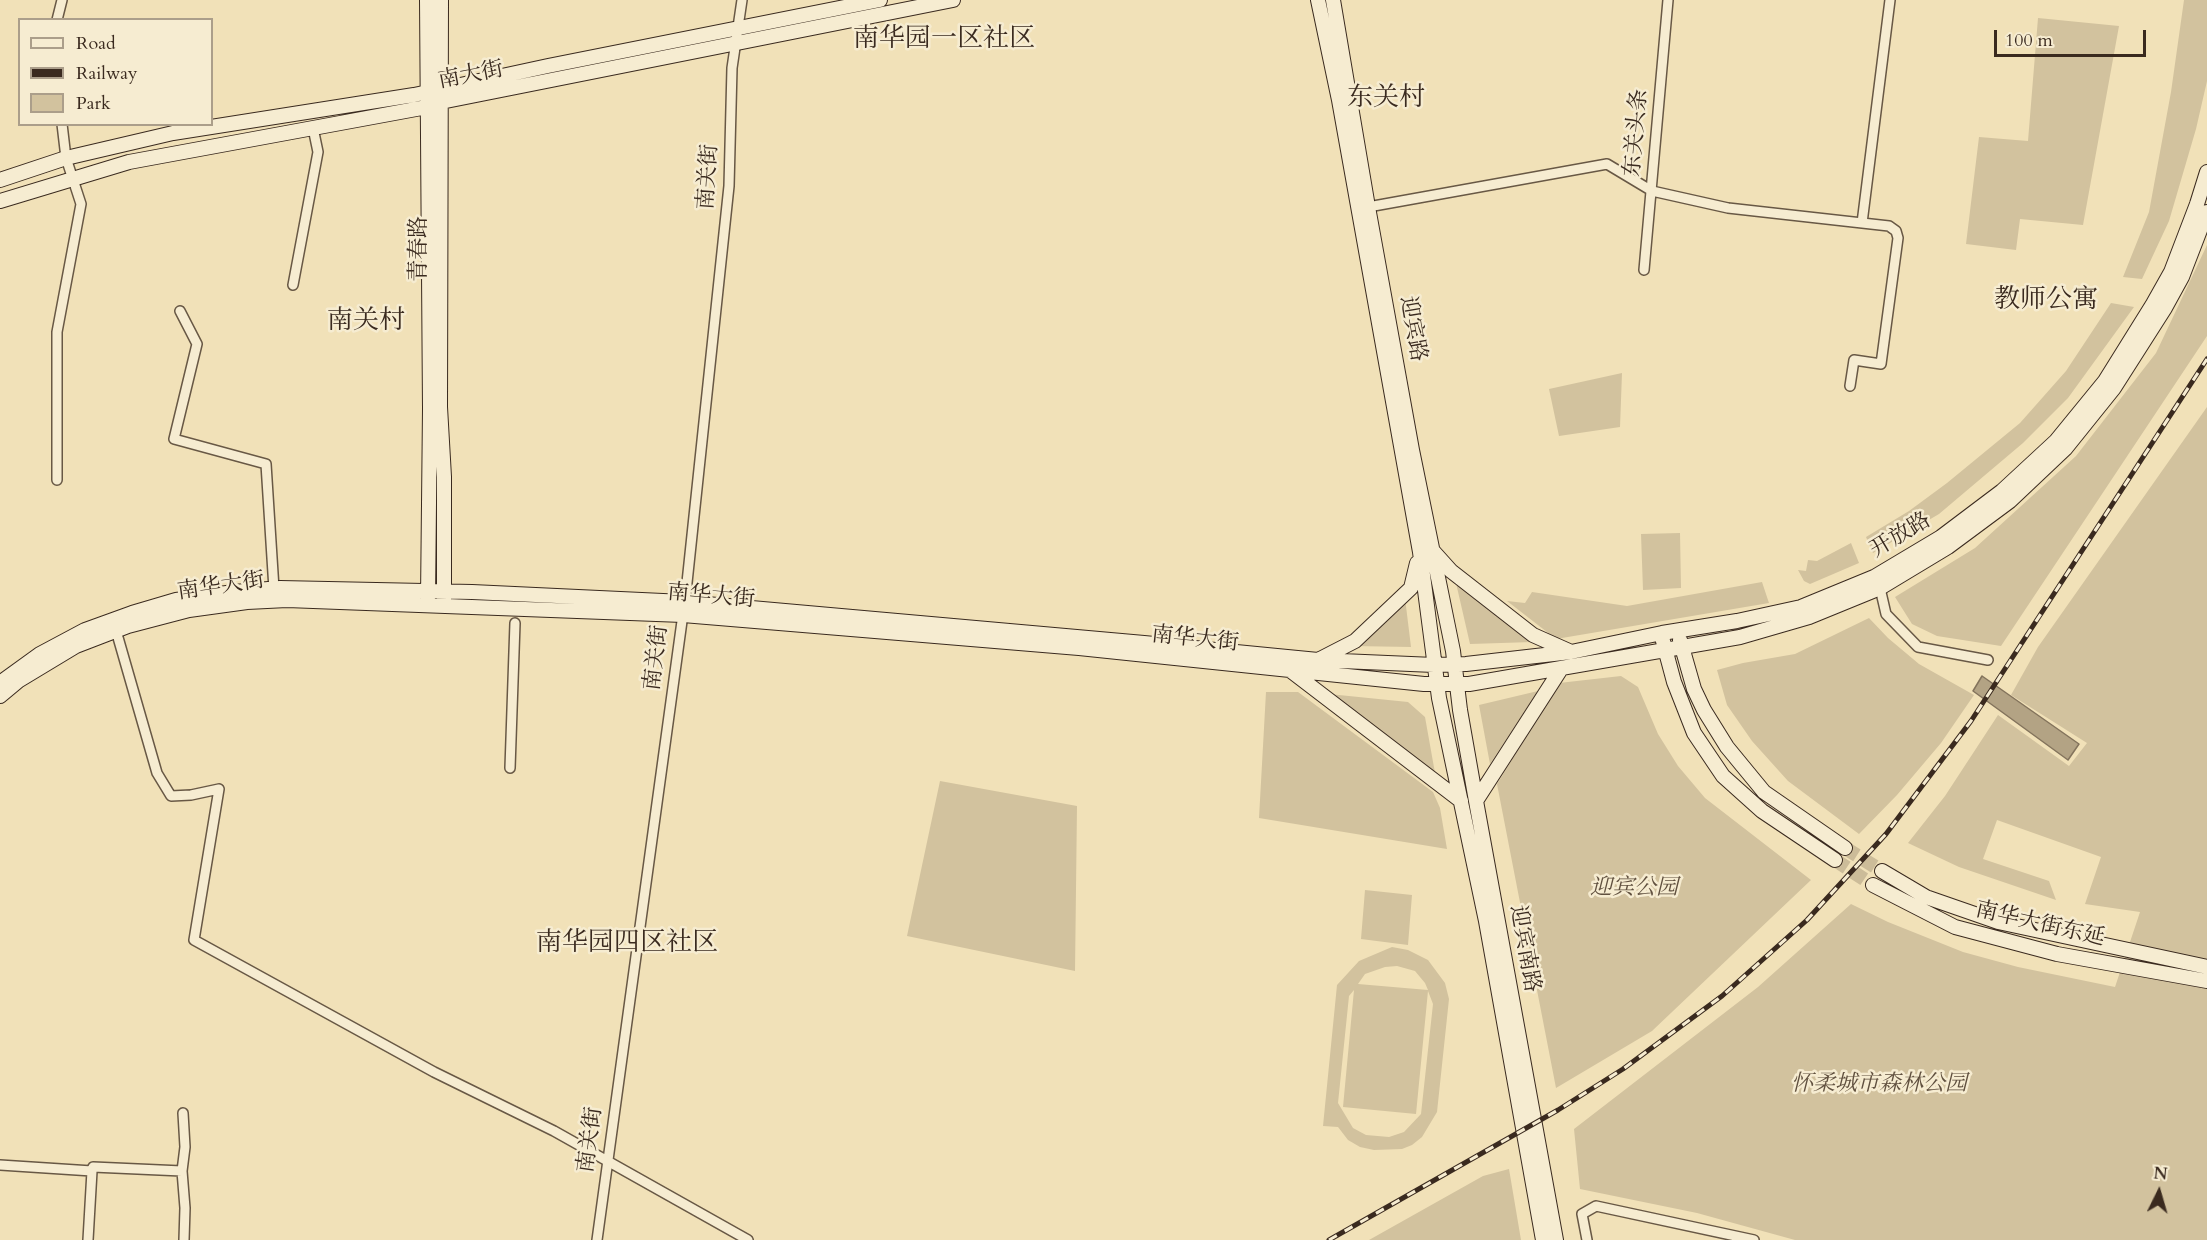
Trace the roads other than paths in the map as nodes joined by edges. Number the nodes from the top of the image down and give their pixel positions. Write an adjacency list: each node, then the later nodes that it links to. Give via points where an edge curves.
1 (62, 0): 11 (street)
2 (427, 0): 14 (main road, 青春路)
3 (441, 0): 15 (main road, 青春路)
4 (742, 0): 12 (street, 南关街)
5 (880, 0): 12 (main road, 南大街)
6 (953, 0): 13 (main road, 南大街)
7 (1318, 0): 33 (main road, 迎宾路)
8 (1333, 0): 25 (main road, 迎宾路)
9 (1668, 0): 23 (street, 东关头条)
10 (1890, 0): 27 (street)
11 (58, 18)
12 (738, 28): 13 (street, 南关街); 15 (main road, 南大街)
13 (734, 44): 15 (main road, 南大街); 39 (street, 南关街, via 729,186)
14 (426, 92): 15 (main road, 南大街); 16 (main road, 青春路); 19 (main road, 南大街, via 173,133)
15 (441, 95): 16 (main road, 南大街); 37 (main road, 青春路)
16 (427, 107): 18 (main road, 南大街); 36 (main road, 青春路)
17 (62, 126): 19 (street)
18 (313, 128): 22 (main road, 南大街, via 129,162); 29 (street, via 318,152)
19 (66, 158): 21 (main road, 南大街); 22 (street)
20 (2207, 172): 42 (main road, 开放路, via 2170,272 2140,327 2105,381 2056,441 2002,491 1941,537 1874,577 1801,607)
21 (0, 180)
22 (74, 180): 24 (main road, 南大街); 32 (street, via 81,204 57,332)
23 (1652, 191): 25 (street, via 1607,164); 27 (street, via 1728,208); 28 (street, 东关头条)
24 (0, 201)
25 (1368, 207): 33 (main road, 迎宾路)
26 (2207, 212): 34 (main road, 开放路, via 2182,277 2165,308 2114,388 2065,449 2010,501 1948,547)
27 (1862, 223): 31 (street, via 1889,226 1898,238 1881,364 1854,360)
28 (1644, 270)
29 (293, 285)
30 (180, 311): 35 (street, via 197,344 174,440 266,464)
31 (1850, 386)
32 (57, 480)
33 (1426, 551): 46 (main road, via 1533,635); 47 (main road, via 1412,588 1355,641); 49 (main road, 迎宾路); 50 (main road, 迎宾路)
34 (1880, 588): 45 (main road, 开放路, via 1809,617); 48 (street, via 1886,614 1918,646)
35 (274, 589): 36 (main road, 南华大街); 41 (main road, 南华大街, via 176,600)
36 (428, 591): 37 (main road, 南华大街); 38 (main road, 青春路)
37 (444, 599): 38 (main road, 南华大街); 39 (main road, 南华大街, via 472,592)
38 (427, 606): 41 (main road, 南华大街, via 247,602)
39 (683, 608): 47 (main road, 南华大街); 52 (main road, 南华大街); 67 (street, 南关街)
40 (515, 623): 57 (street)
41 (115, 625): 53 (main road, 南华大街, via 85,630 40,654); 56 (main road, 南华大街, via 18,681); 67 (street, via 157,773 171,796 219,789 194,940)
42 (1678, 630): 43 (main road, 开放路); 45 (main road)
43 (1662, 633): 44 (main road); 46 (main road, 开放路)
44 (1665, 649): 45 (main road, 开放路); 51 (main road, 开放路); 61 (main road, via 1694,733 1723,776 1762,811)
45 (1682, 649): 60 (main road, via 1694,689 1727,747 1764,792)
46 (1571, 652): 50 (main road, 开放路)
47 (1318, 660): 49 (main road, 南华大街)
48 (1988, 660)
49 (1434, 665): 50 (main road, 开放路); 54 (main road, 迎宾路)
50 (1454, 665): 55 (main road, 迎宾南路)
51 (1561, 669): 55 (main road, 开放路); 59 (main road)
52 (1292, 671): 54 (main road, 南华大街); 58 (main road)
53 (0, 682)
54 (1437, 684): 55 (main road, 开放路); 58 (main road, 迎宾南路)
55 (1456, 684): 59 (main road, 迎宾南路)
56 (0, 696)
57 (510, 768)
58 (1461, 801): 75 (main road, 迎宾南路)
59 (1476, 801): 76 (main road, 迎宾南路)
60 (1845, 848)
61 (1835, 860)
62 (1882, 871): 64 (main road, 南华大街东延, via 1926,897 1998,922)
63 (1873, 885): 65 (main road, 南华大街东延, via 1955,927 2056,954)
64 (2207, 967)
65 (2207, 981)
66 (183, 1113): 70 (street)
67 (608, 1162): 73 (street, 南关街); 74 (street)
68 (0, 1165): 71 (street, via 92,1171)
69 (93, 1167): 70 (street)
70 (182, 1171): 72 (street)
71 (88, 1240)
72 (184, 1240)
73 (597, 1240)
74 (748, 1240)
75 (1543, 1240)
76 (1556, 1240)
77 (1587, 1240): 78 (street, via 1582,1214 1596,1206)
78 (1754, 1240)

